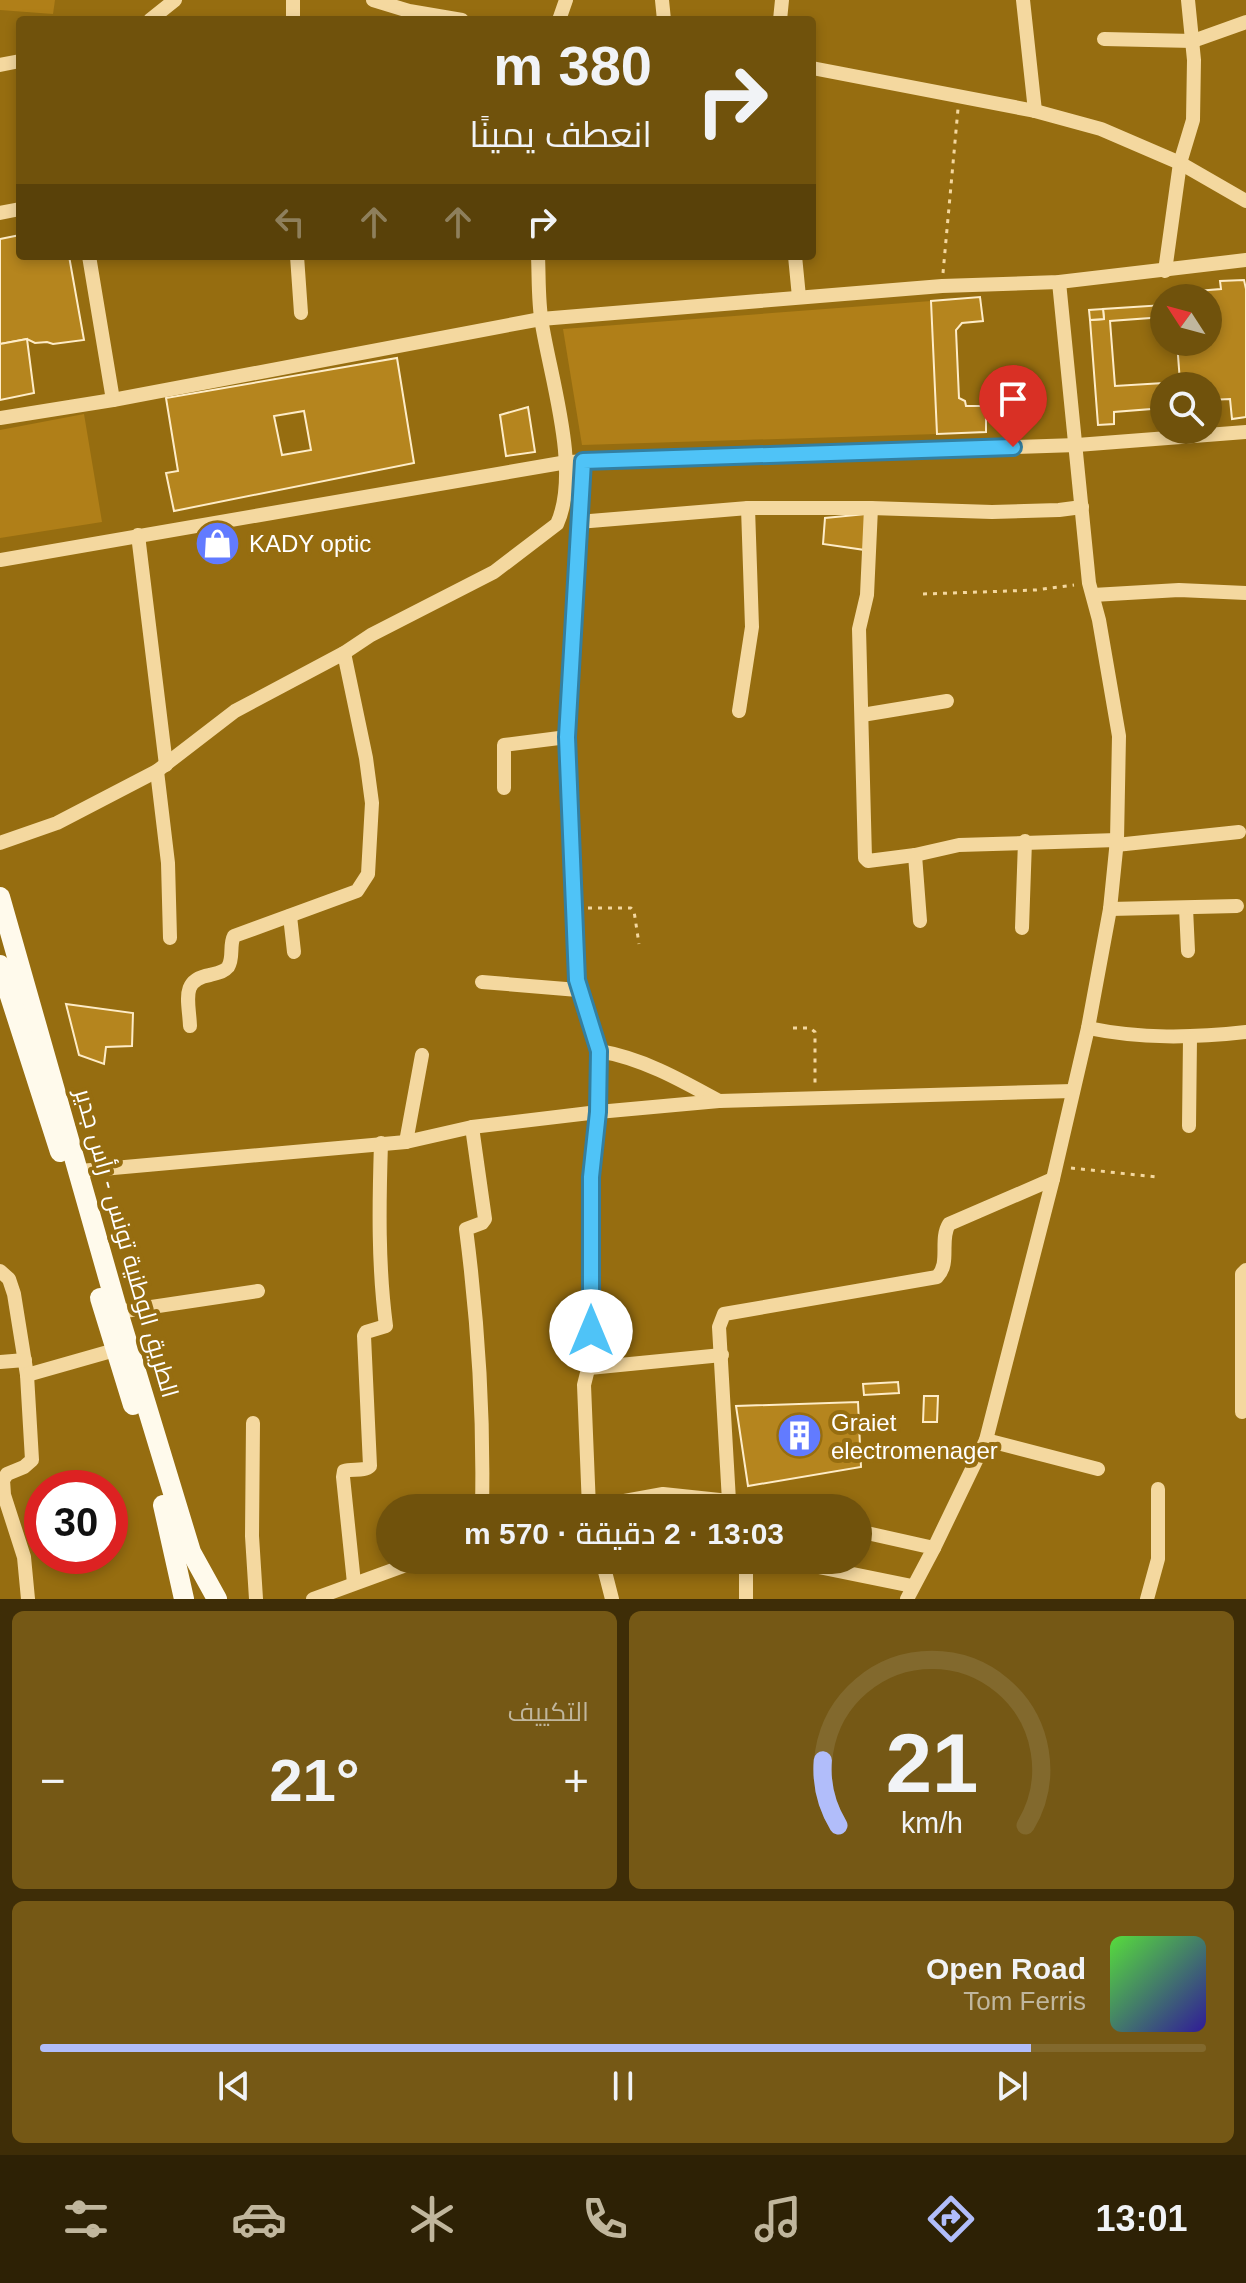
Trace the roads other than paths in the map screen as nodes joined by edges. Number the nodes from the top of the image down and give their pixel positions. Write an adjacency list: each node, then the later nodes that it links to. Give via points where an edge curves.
1 (175, 0): 6 (street)
2 (373, 0): 5 (street)
3 (1023, 0): 12 (street)
4 (1188, 0): 10 (street)
5 (410, 5): 7 (street)
6 (160, 16)
7 (448, 16)
8 (1246, 22): 10 (street)
9 (1104, 39): 10 (street)
10 (1193, 41): 13 (street, via 1193,120)
11 (816, 69): 12 (street)
12 (1035, 111): 13 (street, via 1101,129)
13 (1180, 163): 14 (street); 20 (street)
14 (1246, 201)
15 (90, 260): 25 (street)
16 (297, 260): 23 (street)
17 (538, 260): 24 (street)
18 (795, 260): 22 (street)
19 (1246, 260): 20 (street)
20 (1165, 271): 21 (street)
21 (1059, 282): 22 (street); 28 (street)
22 (799, 297): 24 (street)
23 (301, 313)
24 (541, 319): 25 (street); 30 (street)
25 (113, 400): 26 (street)
26 (0, 418)
27 (1246, 432): 28 (street)
28 (1077, 445): 29 (street); 31 (street)
29 (583, 461): 30 (street); 34 (street)
30 (567, 462): 35 (street); 39 (street, via 557,524 494,572)
31 (1082, 507): 33 (street, via 992,512); 37 (street)
32 (748, 508): 33 (street); 34 (street); 41 (street, via 752,627)
33 (871, 508): 42 (street, via 867,595 859,629)
34 (578, 522): 43 (street)
35 (138, 535): 36 (street); 44 (street)
36 (0, 560)
37 (1091, 589): 38 (street); 48 (street, via 1119,736)
38 (1246, 593)
39 (344, 653): 44 (street, via 235,711); 55 (street, via 372,803 368,874 357,891)
40 (947, 701): 42 (street)
41 (739, 711)
42 (862, 715): 50 (street, via 866,860)
43 (567, 737): 45 (street, via 504,745); 63 (street)
44 (162, 768): 49 (street, via 57,823); 58 (street)
45 (504, 788)
46 (1239, 832): 48 (street)
47 (1025, 841): 48 (street); 50 (street, via 959,845); 57 (street)
48 (1117, 842): 54 (street)
49 (0, 843)
50 (915, 855): 56 (street)
51 (0, 897): 77 (main road, الطريق الوطنية تونس - رأس جدير)
52 (1237, 906): 53 (street)
53 (1186, 908): 54 (street); 59 (street)
54 (1110, 909): 65 (street)
55 (290, 916): 60 (street); 64 (street, via 236,934 226,969 192,981)
56 (920, 921)
57 (1022, 928)
58 (170, 938)
59 (1188, 951)
60 (294, 952)
61 (2, 977): 83 (main road, الطريق الوطنية تونس - رأس جدير, via 65,1168)
62 (482, 982): 63 (street)
63 (578, 990): 68 (street)
64 (190, 1026)
65 (1088, 1028): 67 (street); 70 (street)
66 (1246, 1032): 67 (street)
67 (1190, 1038): 73 (street)
68 (599, 1051): 71 (street, via 626,1056); 72 (street)
69 (422, 1055): 75 (street)
70 (1073, 1091): 71 (street); 78 (street)
71 (719, 1101): 72 (street)
72 (598, 1112): 74 (street); 87 (street, via 591,1177)
73 (1189, 1126)
74 (472, 1127): 75 (street); 93 (street, via 485,1219 466,1229 484,1426)
75 (406, 1142): 76 (street)
76 (381, 1143): 77 (street); 102 (street, via 379,1228 386,1326 364,1336 370,1466 344,1473)
77 (80, 1171): 82 (main road, الطريق الوطنية تونس - رأس جدير)
78 (1054, 1173): 84 (street, via 949,1224 943,1270 937,1277 724,1314 719,1327); 90 (street)
79 (1246, 1270): 88 (street)
80 (0, 1271): 86 (street, via 12,1286)
81 (258, 1291): 82 (street)
82 (118, 1312): 106 (main road, الطريق الوطنية تونس - رأس جدير, via 191,1552)
83 (115, 1350): 86 (street); 105 (main road, الطريق الوطنية تونس - رأس جدير, via 160,1492)
84 (722, 1355): 87 (street); 95 (street)
85 (0, 1362): 86 (street)
86 (26, 1367): 104 (street, via 32,1460 7,1474 3,1487 24,1557)
87 (589, 1368): 94 (street, via 584,1385)
88 (1242, 1412)
89 (253, 1423): 107 (street)
90 (986, 1440): 91 (street); 97 (street)
91 (1098, 1469)
92 (1158, 1489): 111 (street, via 1158,1559)
93 (482, 1494)
94 (588, 1494)
95 (729, 1494)
96 (872, 1534): 97 (street)
97 (934, 1548): 103 (street)
98 (380, 1574): 102 (street)
99 (606, 1574): 109 (street)
100 (746, 1574): 110 (street)
101 (837, 1574): 103 (street)
102 (354, 1583): 108 (street)
103 (910, 1593)
104 (28, 1599)
105 (184, 1599)
106 (217, 1599)
107 (256, 1599)
108 (313, 1599)
109 (612, 1599)
110 (746, 1599)
111 (1147, 1599)

